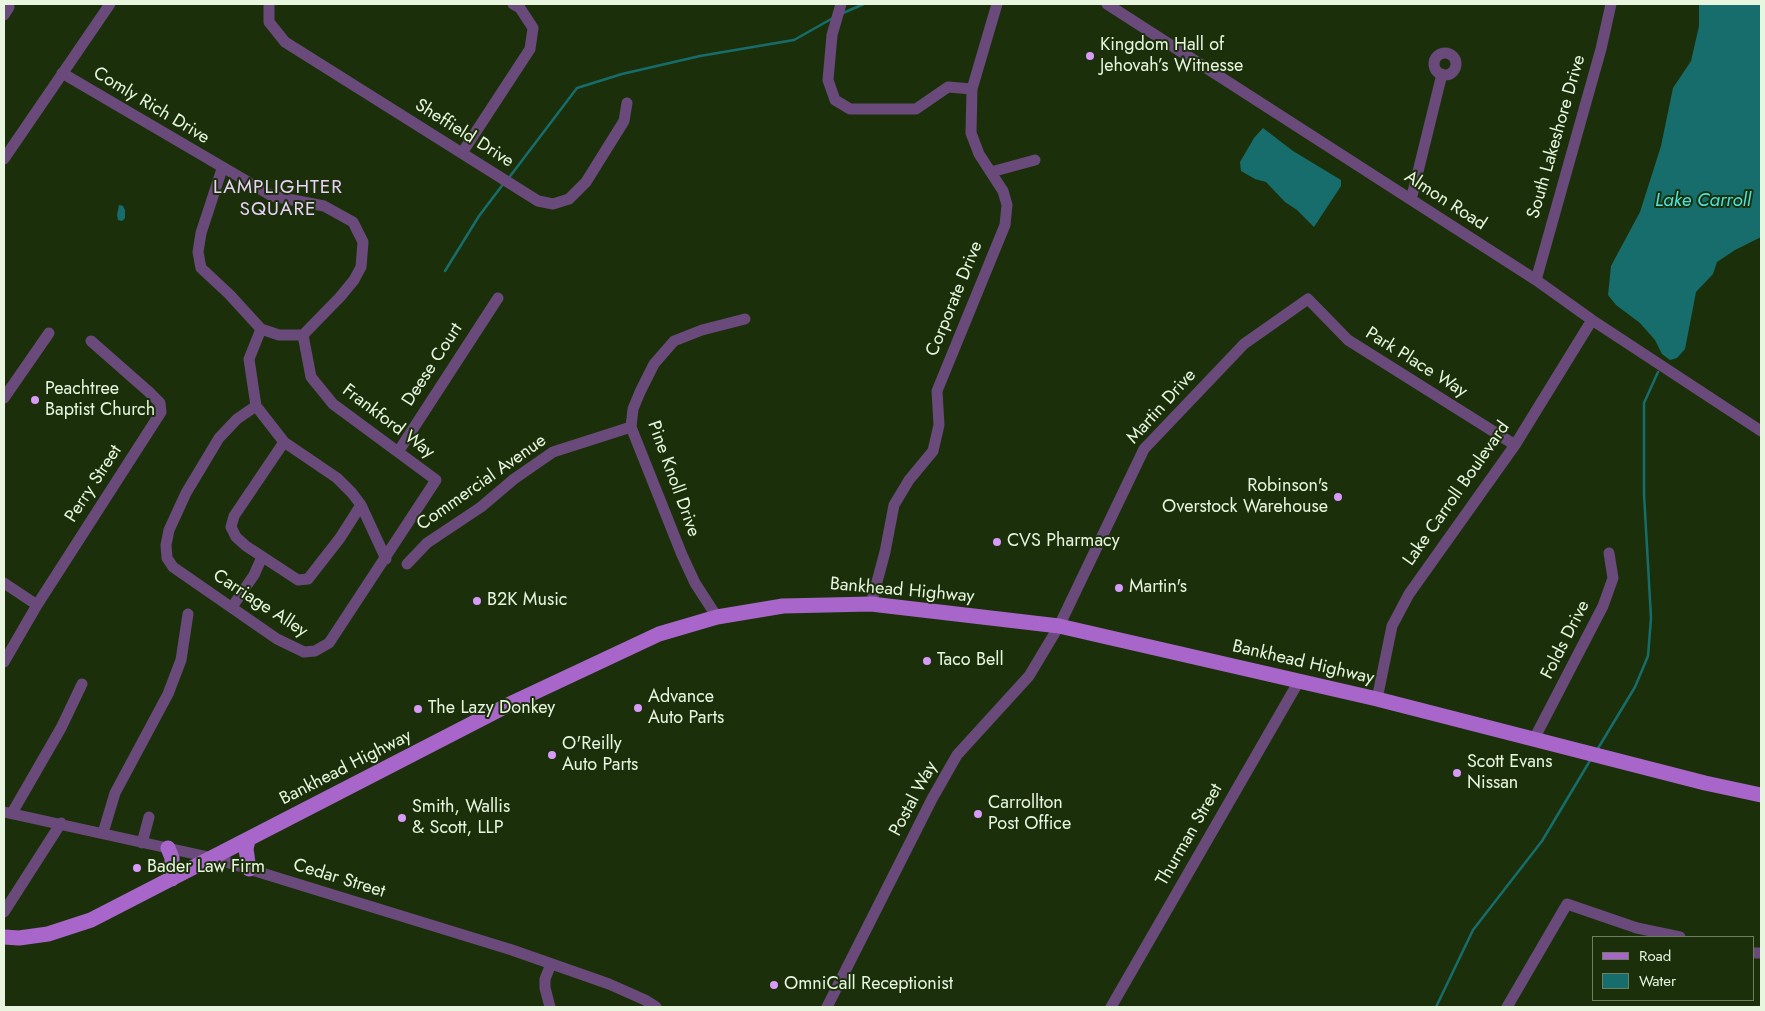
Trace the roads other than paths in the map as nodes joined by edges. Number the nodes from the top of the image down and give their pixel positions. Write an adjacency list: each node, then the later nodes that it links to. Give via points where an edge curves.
1 (110, 4): 8 (street)
2 (269, 4): 12 (street, Sheffield Drive, via 269,22 285,42)
3 (513, 4): 12 (street, via 520,8 533,28 530,49)
4 (841, 4): 10 (street, via 832,35 828,80 835,100 850,110 916,109 948,86)
5 (998, 4): 10 (street, Corporate Drive)
6 (1107, 4): 17 (street, Almon Road)
7 (1611, 4): 18 (street, South Lakeshore Drive)
8 (62, 73): 13 (street); 15 (street, Comly Rich Drive)
9 (1442, 74): 17 (street)
10 (972, 90): 16 (street, Corporate Drive, via 971,134)
11 (627, 103): 12 (street, Sheffield Drive, via 624,121 586,182 568,199 553,204 538,201)
12 (462, 153)
13 (4, 159)
14 (1035, 160): 16 (street)
15 (222, 169): 23 (street, via 201,234 198,252 201,268); 25 (street, Comly Rich Drive, via 272,196 324,206 353,222 363,242 361,267 354,280)
16 (991, 172): 41 (street, Corporate Drive, via 1005,198 1005,224 937,391 939,425 933,451 894,505)
17 (1411, 200): 18 (street, Almon Road)
18 (1536, 280): 22 (street, Almon Road)
19 (498, 298): 33 (street, Deese Court)
20 (1308, 299): 32 (street, Park Place Way, via 1348,340); 46 (street, Martin Drive, via 1244,344 1144,449)
21 (745, 319): 29 (street, Pine Knoll Drive, via 674,341 654,364 640,392 633,409)
22 (1592, 320): 30 (street, Almon Road); 32 (street, Lake Carroll Boulevard)
23 (261, 329): 25 (street, via 280,335); 28 (street, via 249,359)
24 (49, 333): 27 (street)
25 (303, 335): 33 (street, Frankford Way, via 311,377 333,404)
26 (90, 341): 42 (street, Perry Street, via 150,392 160,403 161,412)
27 (4, 398)
28 (256, 406): 31 (street); 43 (street, Carriage Alley, via 237,419 219,438 186,493 169,530 166,545 167,558 173,567)
29 (631, 427): 39 (street, Commercial Avenue, via 553,452 481,507 426,543); 45 (street, Pine Knoll Drive, via 682,555)
30 (1761, 431)
31 (284, 442): 35 (street, via 337,478); 37 (street, via 234,516 231,526 236,537)
32 (1514, 445): 50 (street, Lake Carroll Boulevard, via 1405,601 1392,626)
33 (398, 452): 34 (street, Frankford Way)
34 (436, 480): 38 (street, Carriage Alley)
35 (361, 505): 37 (street, via 308,579 298,580); 38 (street)
36 (1609, 552): 51 (street, Folds Drive, via 1613,578 1603,606)
37 (262, 557): 43 (street)
38 (386, 559): 43 (street, Carriage Alley, via 330,643 316,651 304,652 277,639)
39 (410, 560)
40 (4, 583): 42 (street)
41 (871, 604): 45 (main road, Bankhead Highway, via 783,606); 46 (main road, Bankhead Highway)
42 (37, 605): 47 (street, Perry Street)
43 (232, 607)
44 (188, 614): 56 (street, via 181,660 168,694 115,793)
45 (717, 617): 57 (main road, Bankhead Highway, via 659,634 599,661)
46 (1059, 626): 48 (main road, Bankhead Highway); 69 (street, Postal Way, via 1029,676 957,755)
47 (4, 662)
48 (1299, 681): 50 (main road, Bankhead Highway); 70 (street, Thurman Street)
49 (82, 684): 53 (street, via 61,728)
50 (1377, 699): 51 (main road, Bankhead Highway)
51 (1534, 739): 52 (main road, Bankhead Highway)
52 (1761, 795)
53 (8, 813): 55 (street, Cedar Street)
54 (149, 817): 58 (street)
55 (61, 823): 56 (street, Cedar Street); 63 (street)
56 (103, 833): 58 (street, Cedar Street)
57 (248, 840): 60 (main road, Bankhead Highway); 61 (main road)
58 (142, 843): 59 (street, Cedar Street)
59 (168, 848): 60 (street, Cedar Street); 62 (main road, via 172,858)
60 (213, 858): 61 (street, Cedar Street); 62 (main road, Bankhead Highway)
61 (249, 869): 66 (street, Cedar Street)
62 (172, 879): 65 (main road, Bankhead Highway, via 91,920 48,934)
63 (4, 912)
64 (1675, 936): 71 (street, via 1636,928 1568,904)
65 (4, 937)
66 (552, 964): 67 (street, via 545,979); 68 (street, Cedar Street, via 609,984)
67 (550, 1007)
68 (656, 1007)
69 (827, 1007)
70 (1111, 1007)
71 (1507, 1007)

